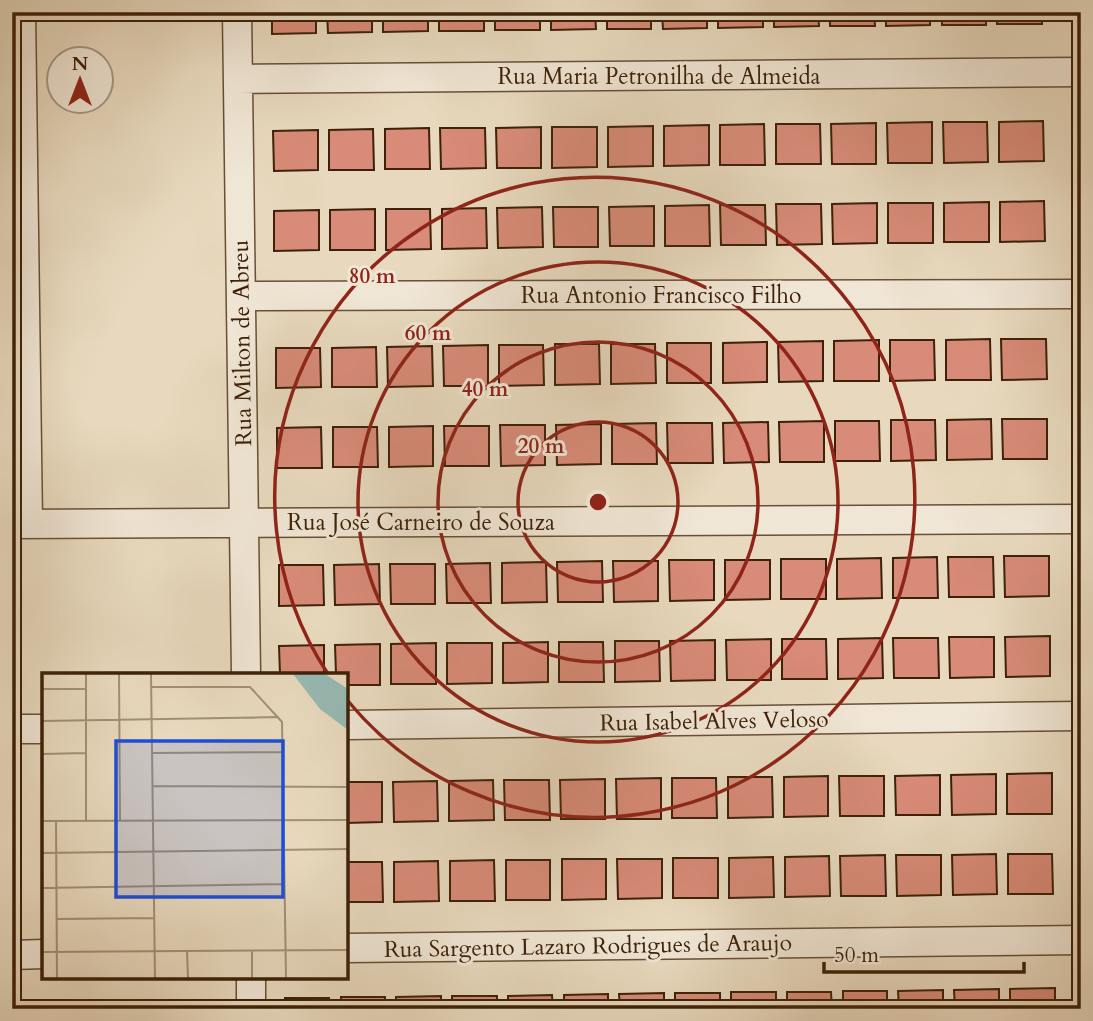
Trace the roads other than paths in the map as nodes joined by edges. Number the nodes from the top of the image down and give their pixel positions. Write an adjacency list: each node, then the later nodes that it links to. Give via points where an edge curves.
1 (21, 12): 9 (street)
2 (237, 12): 4 (street, Rua Milton de Abreu)
3 (1081, 72): 4 (street, Rua Maria Petronilha de Almeida)
4 (238, 79): 6 (street, Rua Milton de Abreu)
5 (1081, 294): 6 (street, Rua Antonio Francisco Filho)
6 (241, 296): 8 (street, Rua Milton de Abreu)
7 (1081, 519): 8 (street, Rua José Carneiro de Souza)
8 (244, 523): 9 (street, Rua José Carneiro de Souza); 10 (street, Rua Milton de Abreu)
9 (20, 524)
10 (246, 673)
11 (1081, 716): 12 (street, Rua Isabel Alves Veloso)
12 (348, 725)
13 (12, 729): 14 (street)
14 (42, 729)
15 (1081, 940): 16 (street, Rua Sargento Lazaro Rodrigues de Araujo)
16 (348, 948)
17 (42, 954): 18 (street)
18 (12, 955)
19 (251, 979): 20 (street)
20 (251, 1009)

